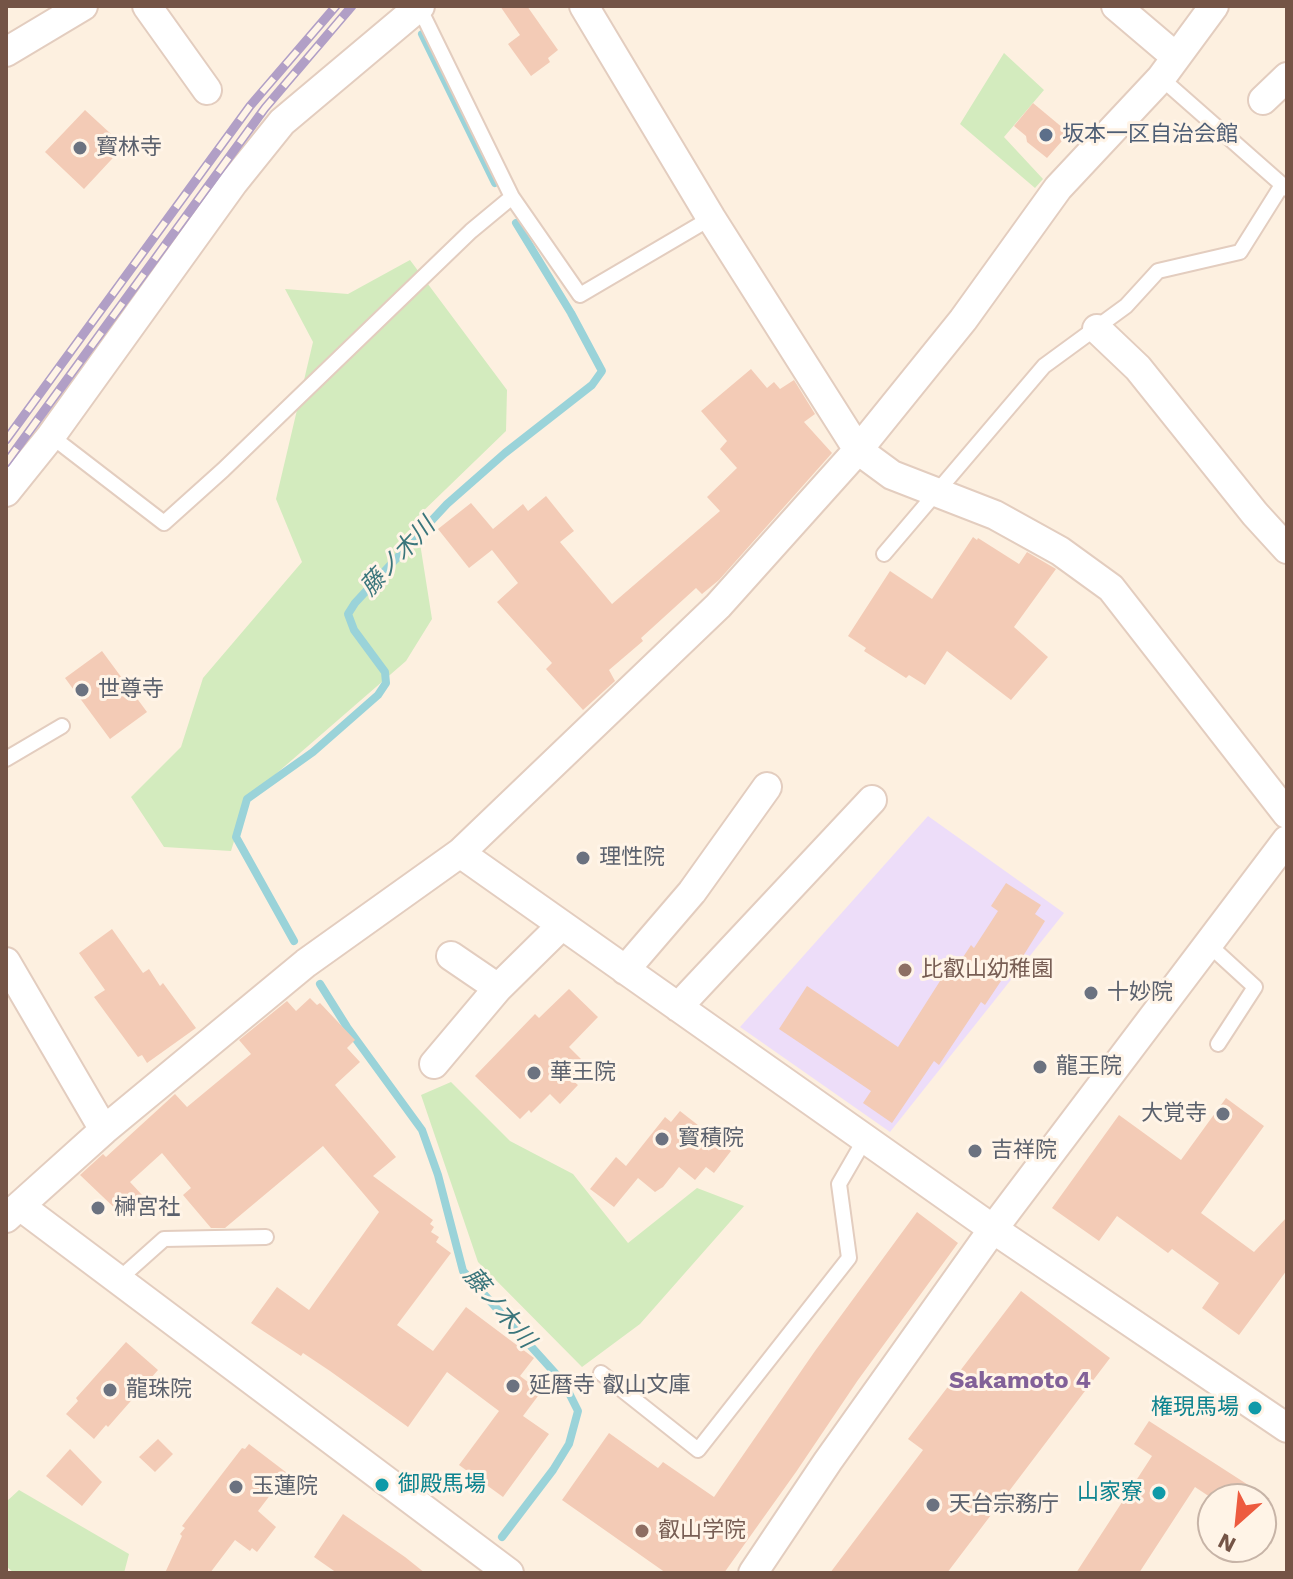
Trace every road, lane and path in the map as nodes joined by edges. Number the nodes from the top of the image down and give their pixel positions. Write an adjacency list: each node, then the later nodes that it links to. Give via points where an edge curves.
1 (83, 6): 7 (street)
2 (147, 6): 10 (street)
3 (584, 6): 14 (street)
4 (1116, 6): 8 (street)
5 (1214, 6): 8 (street)
6 (419, 7): 13 (lane); 16 (street, via 282,122)
7 (6, 52)
8 (1169, 67): 12 (lane); 17 (street, via 1058,188 963,320)
9 (1287, 77): 11 (street)
10 (207, 90)
11 (1263, 100)
12 (1285, 187): 15 (lane, via 1240,252 1158,271)
13 (512, 197): 14 (lane, via 580,295); 16 (lane, via 164,523)
14 (711, 218): 17 (street)
15 (1097, 329): 19 (lane, via 1044,366); 20 (street, via 1138,368)
16 (51, 436): 18 (street)
17 (858, 450): 19 (street, via 892,475); 28 (street, via 718,606)
18 (6, 492)
19 (935, 492): 21 (lane); 26 (street, via 995,515 1060,551 1111,588)
20 (1287, 549)
21 (884, 554)
22 (62, 726): 23 (lane)
23 (6, 759)
24 (767, 787): 33 (street, via 692,892)
25 (872, 800): 35 (street)
26 (1287, 814)
27 (1287, 840): 30 (street)
28 (460, 853): 29 (street); 38 (street, via 306,963)
29 (562, 925): 33 (street); 34 (street)
30 (1208, 944): 36 (lane, via 1255,987); 41 (street)
31 (451, 956): 34 (street)
32 (6, 962): 38 (street)
33 (625, 970): 35 (street)
34 (498, 988): 37 (street)
35 (678, 1007): 39 (street)
36 (1218, 1044)
37 (434, 1064)
38 (104, 1130): 40 (street)
39 (865, 1139): 41 (street); 44 (lane, via 839,1184 849,1258 698,1450)
40 (13, 1212): 43 (street)
41 (993, 1229): 45 (street); 47 (street)
42 (266, 1237): 43 (lane, via 164,1239)
43 (118, 1280): 46 (street)
44 (601, 1373)
45 (1287, 1428)
46 (509, 1573)
47 (753, 1573)

